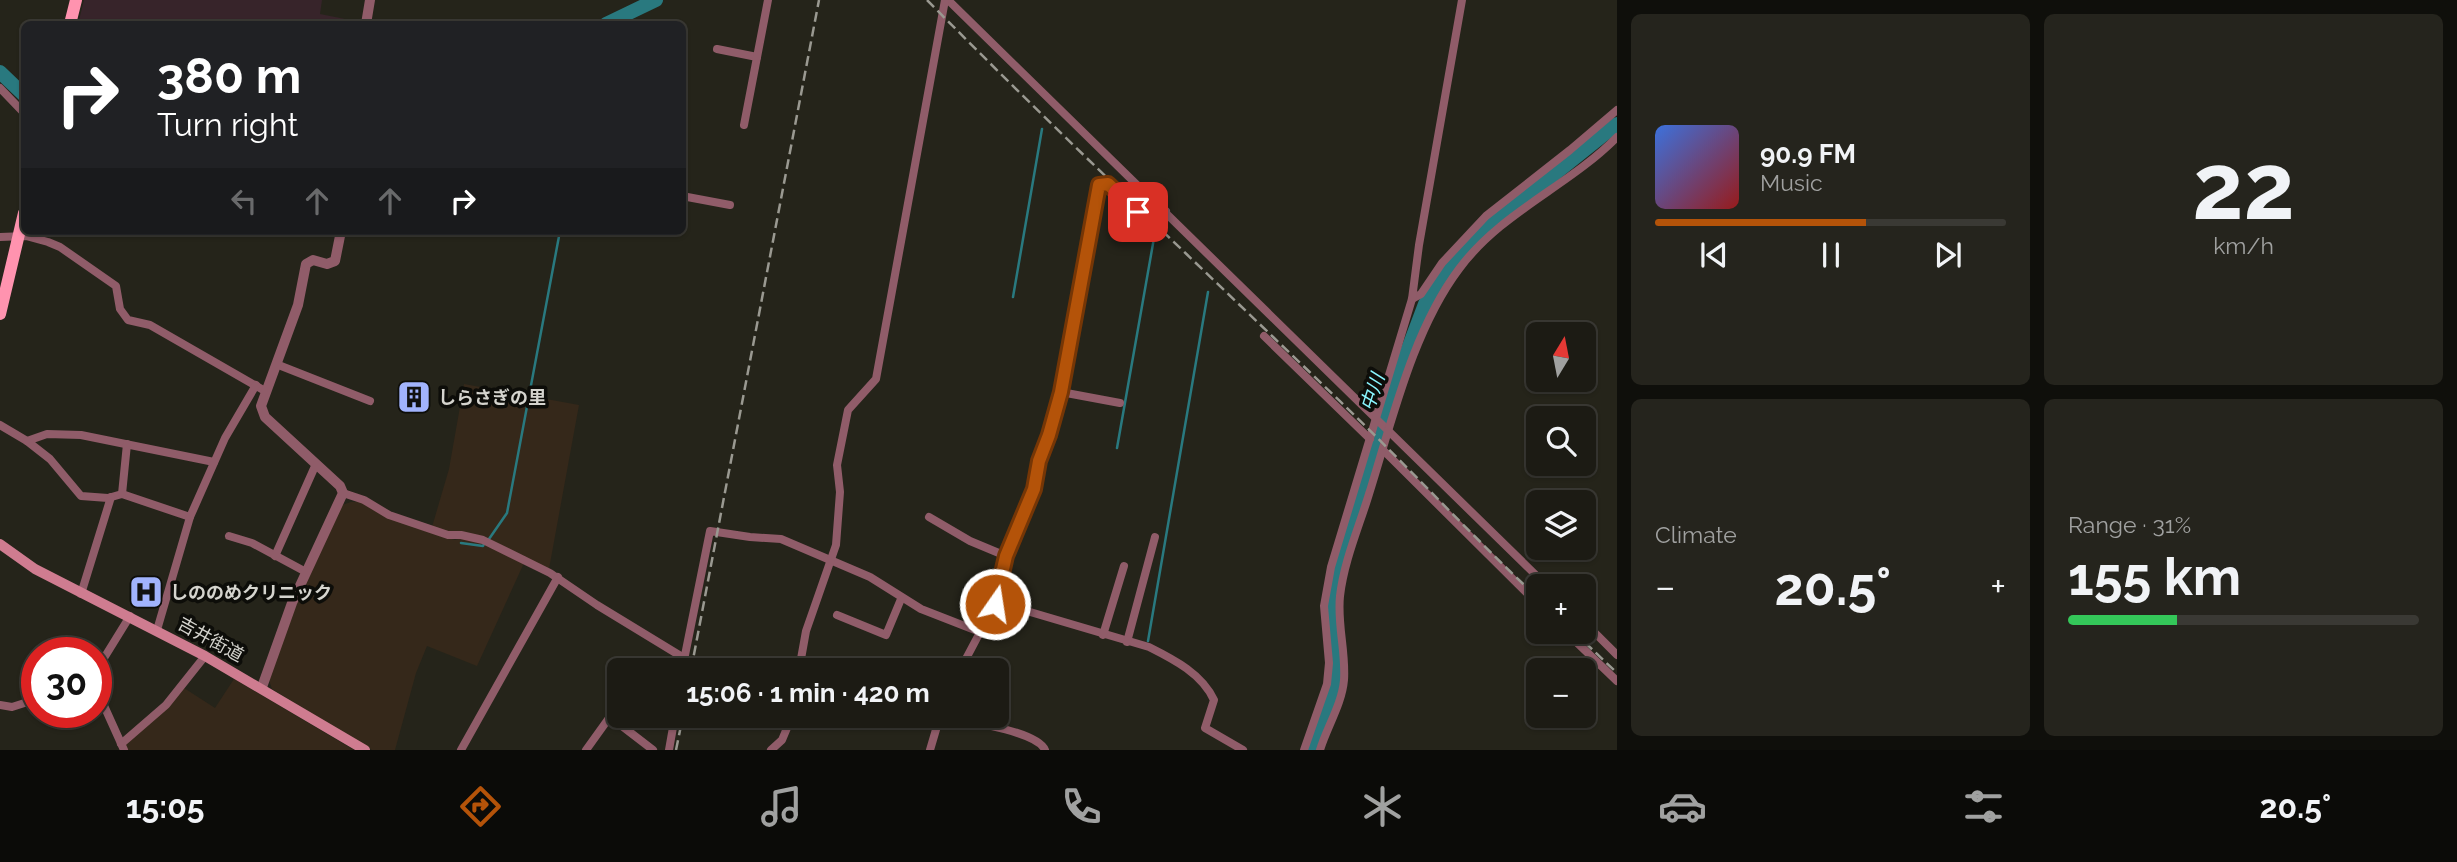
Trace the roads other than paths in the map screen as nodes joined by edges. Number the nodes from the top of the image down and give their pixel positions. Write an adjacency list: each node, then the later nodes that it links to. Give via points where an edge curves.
1 (76, 0): 6 (main road)
2 (370, 0): 7 (street)
3 (768, 0): 9 (street)
4 (947, 0): 17 (street); 50 (street, via 876,379 848,410 841,439 839,527)
5 (1462, 0): 22 (street)
6 (71, 21)
7 (366, 21)
8 (717, 49): 9 (street)
9 (757, 57): 13 (street)
10 (0, 88): 11 (street)
11 (21, 110)
12 (1617, 110): 22 (street, via 1486,216)
13 (744, 125)
14 (1617, 137): 33 (street, via 1501,224 1460,268 1436,304)
15 (686, 197): 16 (street)
16 (730, 205)
17 (1166, 211): 28 (street, via 1153,226 1108,184 1099,185); 31 (street)
18 (21, 227): 21 (main road)
19 (340, 235): 25 (street, via 335,261 306,264 298,305)
20 (0, 237): 21 (street)
21 (19, 237): 23 (main road); 26 (street, via 60,247 116,286 120,309 128,320 150,325)
22 (1412, 299): 31 (street)
23 (0, 314)
24 (1264, 336): 34 (street)
25 (276, 364): 27 (street); 29 (street)
26 (256, 385): 27 (street); 38 (street)
27 (265, 391): 39 (street, via 261,406 265,417)
28 (1061, 392): 30 (street); 49 (street, via 1034,489)
29 (370, 401)
30 (1120, 403)
31 (1376, 420): 33 (street); 34 (street)
32 (0, 425): 35 (street)
33 (1388, 431): 37 (street); 53 (street)
34 (1370, 439): 92 (street, via 1325,590 1327,684)
35 (27, 441): 36 (street, via 47,434 81,435); 42 (street, via 50,459 81,496)
36 (127, 444): 38 (street); 41 (street)
37 (1383, 450): 55 (street); 93 (street, via 1343,578 1339,609 1344,681)
38 (214, 462): 43 (street)
39 (316, 464): 40 (street); 48 (street)
40 (343, 493): 52 (street); 54 (street, via 448,535 483,540)
41 (122, 494): 42 (street); 43 (street)
42 (111, 497): 56 (street)
43 (190, 517): 61 (street)
44 (929, 517): 49 (street)
45 (229, 536): 48 (street)
46 (1155, 537): 65 (street)
47 (0, 544): 56 (main road, 吉井街道)
48 (275, 556): 52 (street)
49 (1006, 556): 58 (street)
50 (830, 561): 57 (street); 70 (street, via 780,539 710,531); 71 (street)
51 (1124, 566): 64 (street)
52 (306, 572): 74 (street)
53 (1535, 574)
54 (558, 577): 70 (street); 84 (street)
55 (1526, 592)
56 (81, 594): 60 (main road, 吉井街道)
57 (901, 598): 59 (street, via 886,635); 62 (street)
58 (995, 604): 62 (street); 64 (street)
59 (837, 615)
60 (130, 616): 61 (main road, 吉井街道); 67 (street)
61 (157, 630): 69 (main road, 吉井街道)
62 (981, 632): 72 (street)
63 (1596, 634): 68 (street)
64 (1103, 635): 65 (street)
65 (1127, 642): 91 (street, via 1149,648 1208,687 1214,700 1205,728)
66 (1578, 644): 73 (street)
67 (112, 645)
68 (1617, 655)
69 (205, 656): 74 (main road, 吉井街道); 82 (street, via 166,705)
70 (684, 658)
71 (801, 658)
72 (967, 658)
73 (1617, 681)
74 (262, 687): 83 (main road, 吉井街道)
75 (21, 704): 76 (street)
76 (0, 705)
77 (112, 724): 82 (street)
78 (673, 728): 87 (street)
79 (787, 728): 88 (street)
80 (936, 728): 89 (street)
81 (996, 728): 90 (street, via 1023,733 1038,740)
82 (122, 747)
83 (365, 750)
84 (461, 750)
85 (586, 750): 86 (street, via 609,718)
86 (653, 750)
87 (669, 750)
88 (771, 750)
89 (930, 750)
90 (1045, 750)
91 (1243, 750)
92 (1304, 750)
93 (1321, 750)

